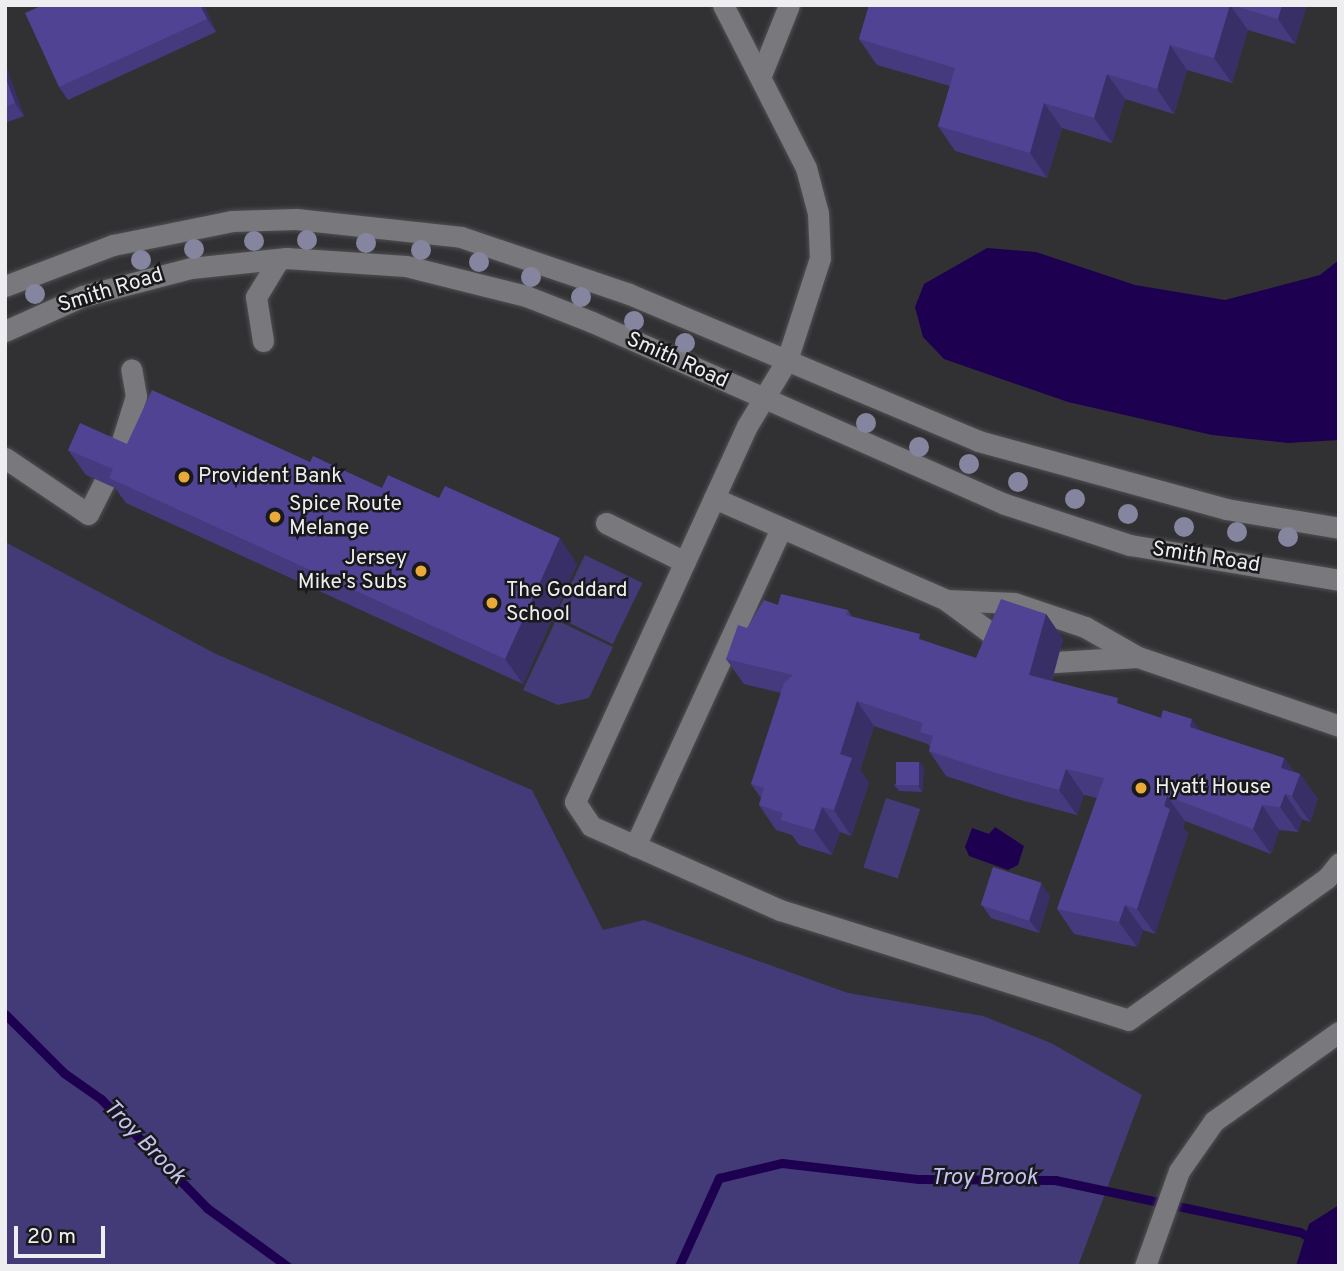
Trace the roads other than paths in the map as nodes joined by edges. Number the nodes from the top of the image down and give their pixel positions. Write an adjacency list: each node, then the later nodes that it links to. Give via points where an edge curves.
1 (723, 5): 3 (street)
2 (789, 5): 3 (street)
3 (761, 75): 8 (street, via 806,168 818,213 813,290)
4 (279, 259): 6 (street, Smith Road, via 141,279); 7 (street, via 256,297); 10 (street, Smith Road, via 406,266 526,296)
5 (5, 286): 8 (street, Smith Road, via 113,246 232,221 403,227 519,252)
6 (5, 331)
7 (263, 341)
8 (787, 360): 10 (street); 16 (street, Smith Road, via 978,441 1086,475 1226,509)
9 (131, 369): 11 (street, via 136,396)
10 (762, 399): 14 (street); 19 (street, Smith Road, via 969,489 1130,545)
11 (117, 457)
12 (5, 458): 13 (street, via 88,514)
13 (104, 483)
14 (714, 498): 17 (street); 18 (street)
15 (606, 523): 18 (street)
16 (1339, 528)
17 (781, 529): 20 (street); 25 (street)
18 (685, 562): 25 (street, via 575,802 591,827)
19 (1339, 580)
20 (946, 600): 21 (street); 22 (street, via 1014,603 1085,627)
21 (1010, 648)
22 (1138, 657): 23 (street); 24 (street)
23 (1055, 662)
24 (1339, 726)
25 (635, 846): 26 (street, via 780,910 1128,1020 1327,878)
26 (1339, 863)
27 (1339, 1032): 28 (street, via 1214,1121 1179,1171)
28 (1145, 1266)

